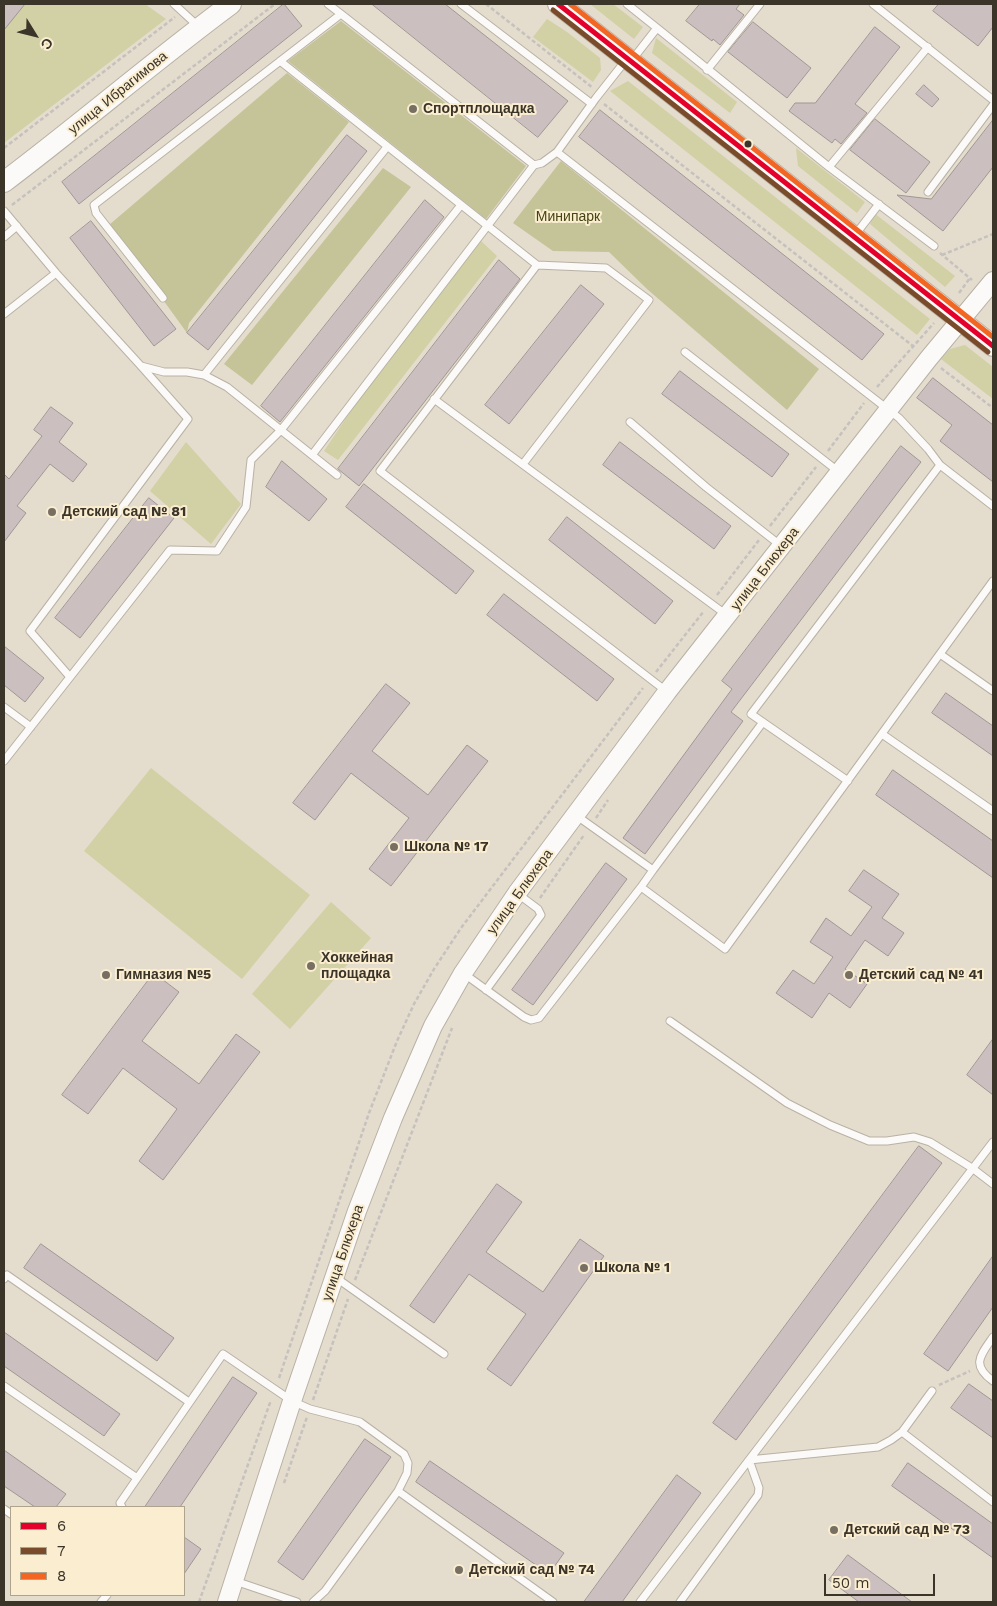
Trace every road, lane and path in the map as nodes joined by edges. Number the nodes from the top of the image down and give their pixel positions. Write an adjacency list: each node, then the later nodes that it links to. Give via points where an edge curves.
1 (174, 4): 11 (lane)
2 (231, 4): 13 (main road, улица Ибрагимова)
3 (275, 4): 31 (path)
4 (328, 4): 12 (lane)
5 (461, 4): 19 (lane)
6 (486, 4): 19 (path)
7 (558, 4): 17 (main road)
8 (627, 4): 14 (lane)
9 (760, 4): 18 (lane)
10 (873, 4): 15 (lane)
11 (182, 11): 13 (lane); 23 (path)
12 (341, 14): 16 (lane); 25 (lane)
13 (199, 27): 27 (main road, улица Ибрагимова)
14 (657, 28): 17 (lane); 18 (lane)
15 (928, 47): 20 (lane); 26 (lane)
16 (280, 61): 22 (lane); 45 (lane, via 94,205 96,213)
17 (629, 61): 19 (lane); 36 (main road)
18 (707, 70): 26 (lane)
19 (596, 98): 24 (lane); 49 (path)
20 (993, 100)
21 (993, 105): 28 (lane)
22 (387, 147): 30 (lane); 53 (lane)
23 (4, 148)
24 (557, 152): 25 (lane); 56 (lane)
25 (534, 165): 33 (lane)
26 (829, 167): 29 (lane)
27 (4, 182)
28 (928, 192)
29 (879, 204): 36 (lane); 37 (lane)
30 (461, 205): 33 (lane); 58 (lane)
31 (4, 211): 32 (lane)
32 (17, 226): 35 (lane); 40 (lane)
33 (487, 226): 39 (lane); 59 (lane)
34 (993, 234): 38 (path)
35 (4, 237)
36 (853, 237): 47 (main road)
37 (934, 246): 38 (path)
38 (942, 255): 41 (path)
39 (537, 265): 54 (lane); 60 (lane, via 606,268 649,300)
40 (56, 273): 46 (lane); 51 (lane)
41 (970, 278): 43 (path); 44 (path)
42 (993, 281): 47 (street, улица Блюхера)
43 (975, 282)
44 (959, 293)
45 (163, 298)
46 (4, 314)
47 (962, 320): 48 (main road); 56 (street, улица Блюхера)
48 (993, 346)
49 (918, 350)
50 (685, 352): 62 (lane)
51 (141, 366): 53 (lane, via 164,372); 69 (lane, via 188,419 30,631)
52 (939, 366): 55 (path)
53 (204, 374): 58 (lane, via 227,387)
54 (434, 399): 60 (lane); 71 (lane, via 380,471)
55 (993, 408)
56 (888, 409): 61 (lane, via 914,433); 62 (street, улица Блюхера)
57 (630, 422): 65 (lane)
58 (281, 430): 59 (lane); 69 (lane, via 251,460 246,507 217,551 170,550)
59 (312, 454): 63 (lane)
60 (523, 464): 67 (lane)
61 (940, 465): 64 (lane); 73 (lane, via 751,714)
62 (841, 473): 65 (street, улица Блюхера)
63 (337, 475)
64 (993, 506)
65 (782, 547): 67 (street, улица Блюхера)
66 (993, 581): 68 (lane)
67 (728, 616): 71 (street, улица Блюхера)
68 (940, 654): 70 (lane); 75 (lane)
69 (70, 677): 74 (lane)
70 (993, 691)
71 (668, 692): 80 (street, улица Блюхера)
72 (4, 707): 74 (lane)
73 (763, 722): 77 (lane); 81 (lane)
74 (31, 727): 76 (lane)
75 (882, 734): 77 (lane); 79 (lane)
76 (4, 761)
77 (848, 781): 82 (lane, via 725,949)
78 (612, 795): 80 (path)
79 (993, 811)
80 (584, 821): 81 (lane); 83 (street, улица Блюхера); 84 (path)
81 (653, 870): 82 (lane)
82 (641, 886): 86 (lane, via 539,1018 524,1017)
83 (517, 893): 84 (lane); 85 (street, улица Блюхера)
84 (534, 906): 86 (lane, via 540,915)
85 (463, 973): 86 (lane); 92 (street, улица Блюхера, via 433,1026 393,1118)
86 (486, 990)
87 (670, 1021): 90 (lane, via 787,1103 830,1124 869,1142 914,1137 930,1142)
88 (453, 1026): 94 (path)
89 (993, 1142): 90 (lane)
90 (972, 1168): 91 (lane); 105 (lane)
91 (993, 1184)
92 (334, 1277): 94 (lane); 102 (street, улица Блюхера)
93 (4, 1278): 101 (lane, via 7,1275)
94 (352, 1289): 96 (lane); 103 (path)
95 (993, 1337): 97 (lane, via 981,1355)
96 (444, 1354)
97 (980, 1367): 98 (lane); 100 (path)
98 (993, 1382)
99 (4, 1386): 106 (lane)
100 (932, 1391): 104 (lane)
101 (189, 1402): 102 (lane, via 223,1354); 106 (lane)
102 (292, 1402): 103 (lane); 111 (street, улица Блюхера)
103 (310, 1409): 107 (path); 108 (lane, via 360,1422 404,1454 408,1463)
104 (902, 1432): 105 (lane, via 878,1447); 109 (lane)
105 (749, 1460): 116 (lane); 117 (lane, via 759,1488 758,1495)
106 (137, 1478): 110 (lane)
107 (284, 1483)
108 (398, 1491): 114 (lane, via 325,1591); 115 (lane)
109 (993, 1502)
110 (121, 1506)
111 (235, 1580): 112 (street, улица Блюхера); 113 (lane)
112 (227, 1602)
113 (297, 1602)
114 (313, 1602)
115 (553, 1602)
116 (640, 1602)
117 (680, 1602)

